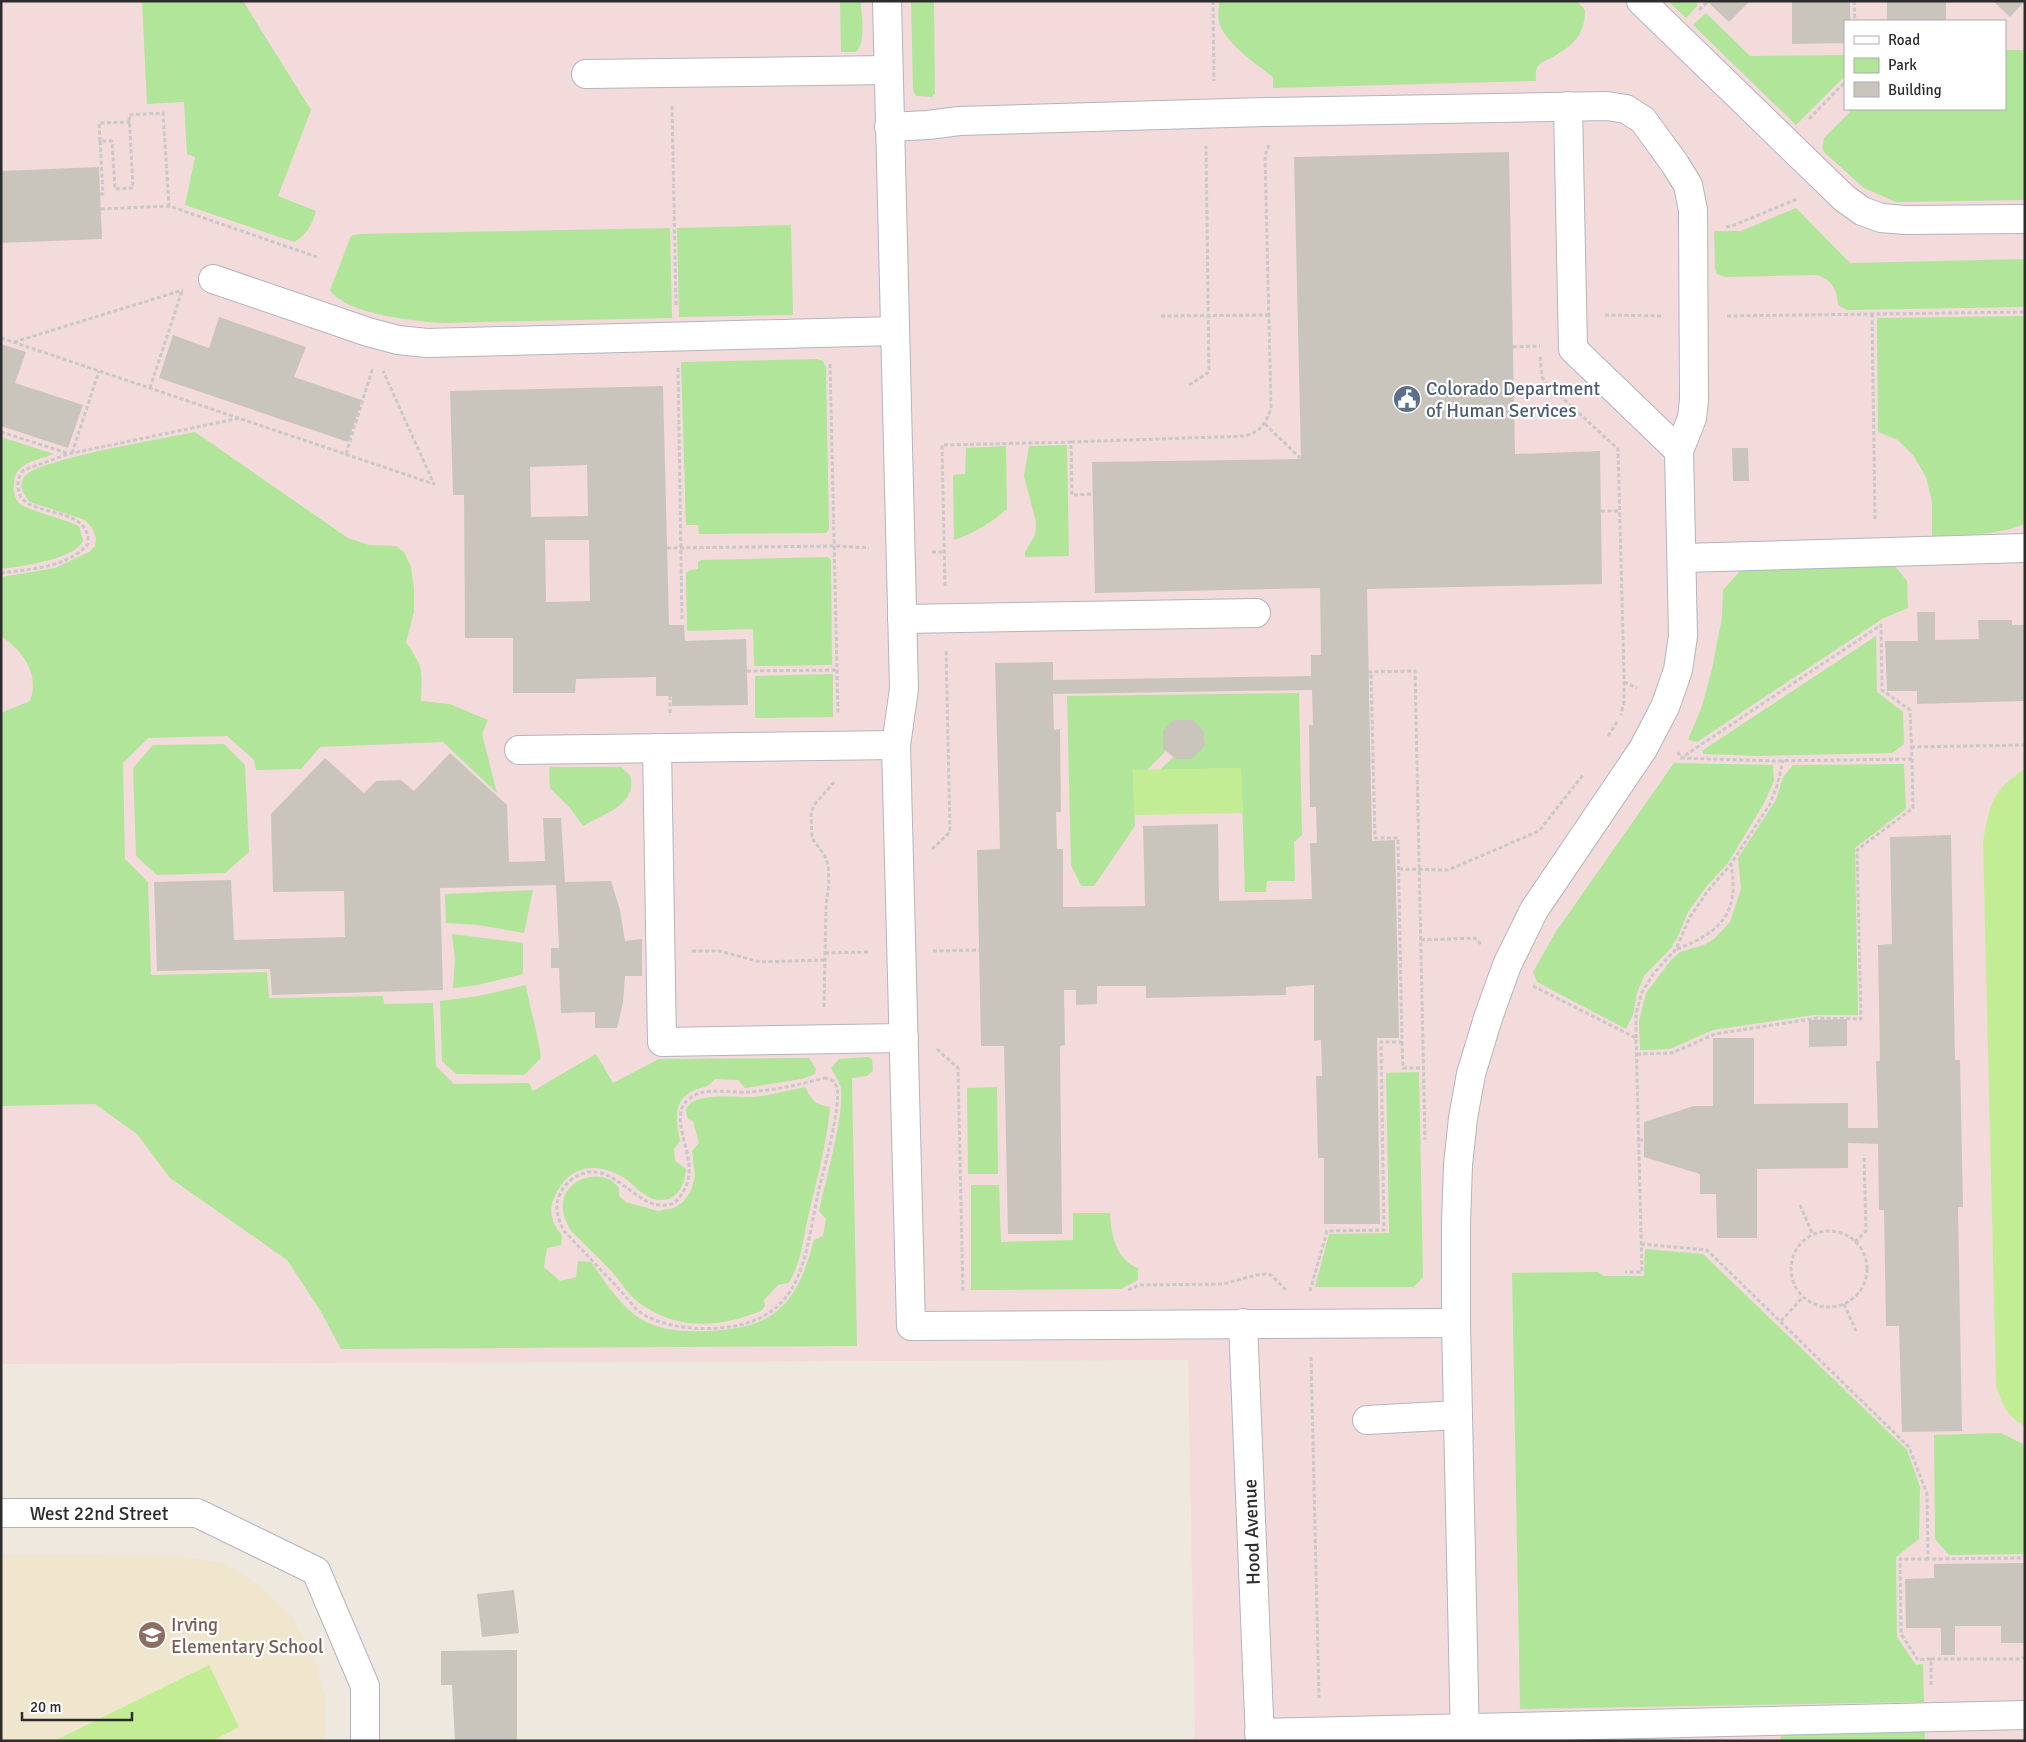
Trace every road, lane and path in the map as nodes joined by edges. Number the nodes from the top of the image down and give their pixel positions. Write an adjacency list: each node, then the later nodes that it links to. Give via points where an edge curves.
1 (887, 1): 6 (street)
2 (1213, 1): 9 (path)
3 (1640, 1): 16 (street)
4 (1854, 1): 5 (path)
5 (1855, 20)
6 (888, 70): 7 (street); 12 (street)
7 (586, 74)
8 (1844, 83): 16 (path)
9 (1214, 86)
10 (1568, 106): 12 (street, via 959,121); 22 (street, via 1626,109 1643,120 1688,185); 48 (street, via 1573,349)
11 (130, 122): 15 (path, via 99,123); 15 (path, via 133,188 115,189 112,141); 19 (path, via 129,115 163,113)
12 (889, 127): 32 (street)
13 (1206, 139): 28 (path)
14 (1273, 139): 29 (path, via 1264,156)
15 (100, 141): 18 (path, via 103,194)
16 (1787, 142): 17 (street)
17 (1831, 185): 21 (street, via 1862,210 1881,218); 22 (path, via 1732,226)
18 (100, 194)
19 (169, 206): 20 (path); 23 (path)
20 (101, 209)
21 (2025, 219)
22 (1693, 228): 48 (street, via 1694,400 1692,418)
23 (317, 257)
24 (202, 286): 25 (path); 32 (street, via 398,340 427,343)
25 (182, 290): 35 (path); 43 (path)
26 (2025, 312): 27 (path)
27 (1872, 314): 30 (path); 54 (path)
28 (1209, 315): 29 (path); 31 (path); 42 (path, via 1210,372)
29 (1269, 315): 45 (path, via 1271,407)
30 (1820, 315)
31 (1161, 316)
32 (895, 331): 58 (street)
33 (1540, 337): 37 (path)
34 (1, 338): 35 (path)
35 (14, 342): 41 (path)
36 (1513, 346): 37 (path)
37 (1540, 346): 53 (path, via 1540,367 1546,383 1618,450)
38 (829, 362): 55 (path)
39 (374, 366): 50 (path)
40 (381, 366): 50 (path, via 434,484)
41 (99, 370): 43 (path); 49 (path)
42 (1189, 384)
43 (150, 388): 44 (path)
44 (240, 418): 49 (path); 50 (path)
45 (1264, 424): 47 (path, via 1257,432 1246,436); 51 (path)
46 (1, 432): 49 (path)
47 (1071, 442)
48 (1679, 451): 60 (street)
49 (70, 453): 61 (path, via 24,470 19,476 18,492 26,503 82,525 87,531 88,544 82,552 56,563)
50 (346, 454)
51 (1301, 459)
52 (1601, 511): 53 (path)
53 (1620, 511): 69 (path, via 1624,701 1622,714)
54 (1875, 519)
55 (834, 546): 56 (path); 58 (path); 64 (path)
56 (667, 548)
57 (2025, 548): 60 (street)
58 (900, 549): 59 (path); 63 (street)
59 (945, 552)
60 (1682, 558): 68 (street, via 1683,636 1678,670)
61 (1, 573)
62 (1256, 613): 63 (street)
63 (902, 619): 70 (street, via 904,689)
64 (837, 670): 65 (path); 72 (path)
65 (747, 671)
66 (670, 696): 67 (path)
67 (670, 718)
68 (1658, 722): 76 (path); 115 (street, via 1534,910 1507,965 1488,1018 1471,1074 1458,1165)
69 (1607, 739)
70 (896, 745): 72 (street); 87 (street)
71 (2025, 745): 73 (path)
72 (838, 746): 74 (street); 85 (path, via 838,776 814,805 811,815 812,838 828,865)
73 (1911, 747): 76 (path, via 1910,710 1882,690 1881,625); 77 (path)
74 (657, 748): 75 (street); 84 (street)
75 (520, 750)
76 (1681, 758): 78 (path)
77 (1912, 759): 78 (path); 92 (path, via 1912,808 1858,850 1861,1019 1817,1018 1715,1034 1672,1053)
78 (1783, 760): 80 (path, via 1770,804)
79 (1586, 771): 82 (path, via 1539,831 1448,870)
80 (1732, 864): 83 (path, via 1690,917); 83 (path, via 1734,892 1729,913 1720,926 1697,941)
81 (1399, 869): 82 (path); 82 (path, via 1398,838 1375,838 1370,672 1415,671); 90 (path)
82 (1419, 870): 93 (path)
83 (1676, 949): 88 (path, via 1642,992 1636,1013)
84 (661, 951): 85 (path, via 720,951 760,962); 89 (street, via 662,1042)
85 (825, 960): 89 (path)
86 (1531, 984): 88 (path)
87 (904, 1038): 89 (street); 113 (street, via 911,1326)
88 (1636, 1038): 92 (path)
89 (824, 1039): 94 (path)
90 (1402, 1042): 93 (path, via 1403,1068); 105 (path, via 1381,1042 1384,1230 1327,1231)
91 (933, 1046): 107 (path, via 958,1068 962,1293)
92 (1637, 1054): 95 (path)
93 (1423, 1068): 97 (path)
94 (824, 1078): 94 (path, via 762,1091 711,1092 691,1097 685,1102 680,1119 690,1169 680,1198 666,1206 652,1204 619,1180 598,1173 580,1174 569,1180 558,1200 559,1222 564,1231 644,1315 678,1327 715,1329 734,1327 767,1314 792,1288 806,1256 837,1098 834,1082)
95 (1639, 1140): 96 (path); 102 (path)
96 (1644, 1140)
97 (1425, 1144)
98 (1864, 1155): 101 (path, via 1866,1231)
99 (1800, 1205): 100 (path)
100 (1813, 1236): 101 (path, via 1835,1232); 110 (path, via 1801,1243 1791,1267 1792,1280)
101 (1855, 1242): 111 (path, via 1867,1266 1866,1278 1854,1299)
102 (1641, 1244): 103 (path, via 1642,1272); 112 (path, via 1707,1250)
103 (1625, 1272)
104 (1123, 1292): 108 (path, via 1140,1285 1223,1284 1266,1274)
105 (1310, 1292): 106 (path); 109 (path)
106 (1320, 1292)
107 (972, 1293)
108 (1293, 1293)
109 (1302, 1293)
110 (1803, 1297): 111 (path, via 1817,1306); 112 (path)
111 (1844, 1304): 116 (path)
112 (1781, 1321): 121 (path, via 1909,1447 1927,1494)
113 (1243, 1323): 114 (street); 128 (street, Hood Avenue)
114 (1310, 1323): 115 (street); 126 (path)
115 (1456, 1323): 117 (street)
116 (1856, 1331)
117 (1458, 1415): 118 (street); 127 (street)
118 (1367, 1420)
119 (1, 1513): 129 (street, West 22nd Street, via 197,1513 316,1571 365,1686)
120 (2025, 1558): 121 (path)
121 (1928, 1559): 123 (path, via 1900,1559 1901,1634 1918,1660)
122 (2025, 1657): 123 (path)
123 (1931, 1659): 125 (path)
124 (2025, 1715): 125 (street)
125 (1932, 1718): 127 (street)
126 (1320, 1732): 127 (street); 128 (street)
127 (1465, 1735)
128 (1259, 1737)
129 (366, 1741)

